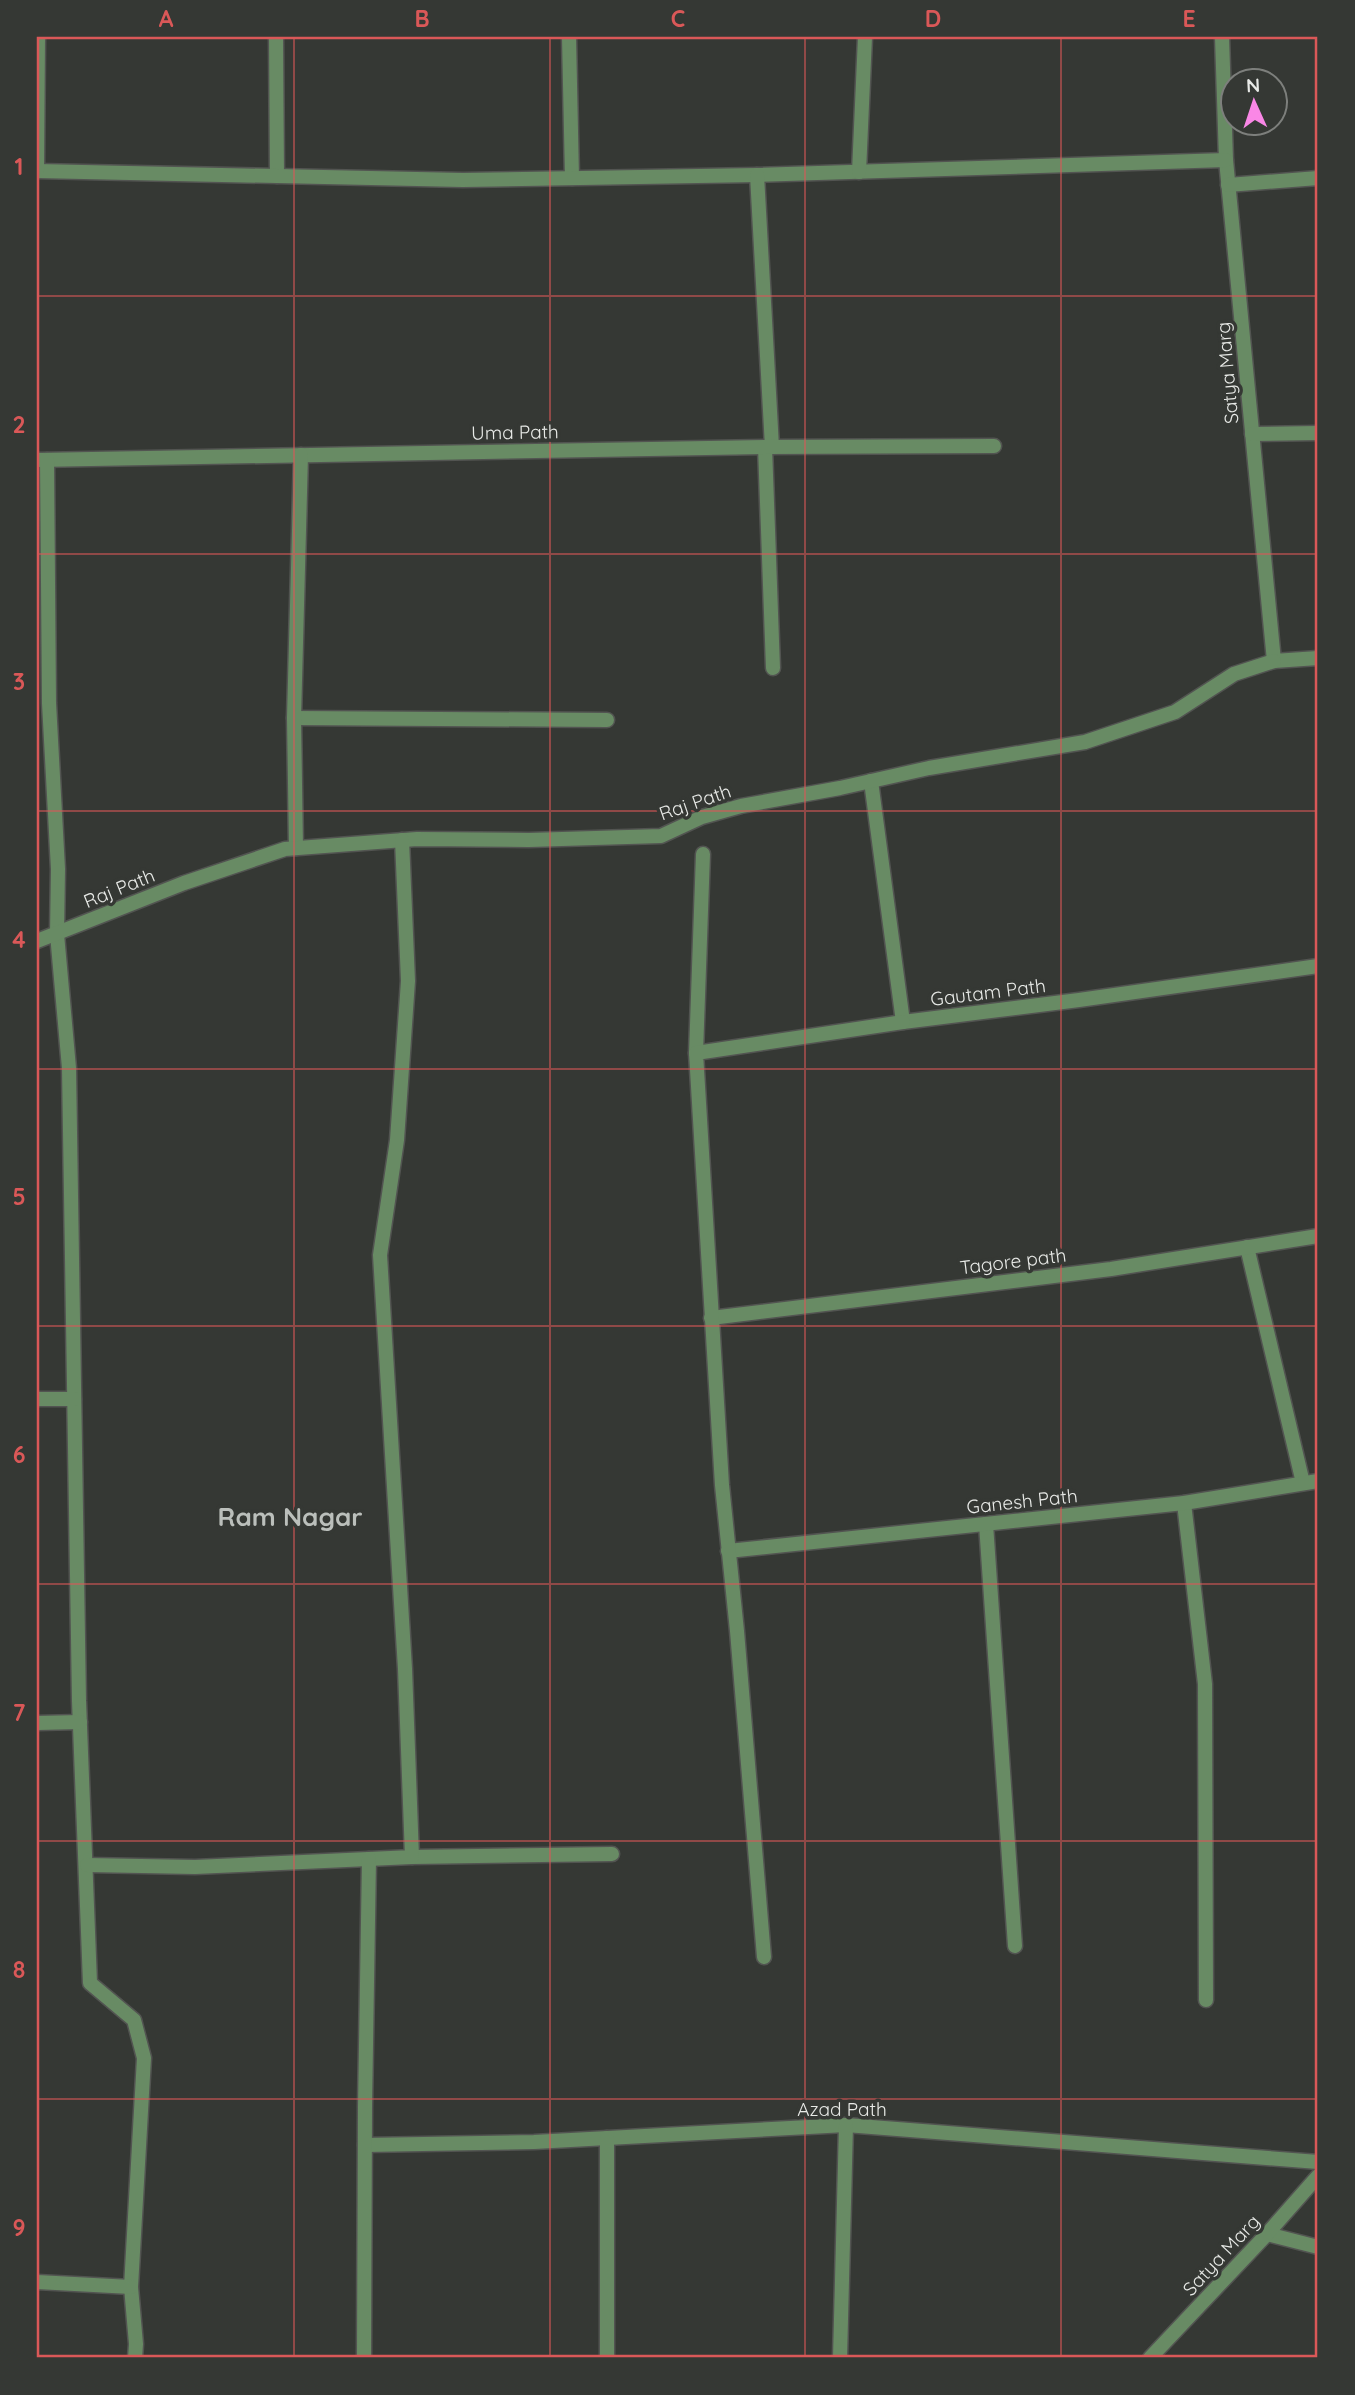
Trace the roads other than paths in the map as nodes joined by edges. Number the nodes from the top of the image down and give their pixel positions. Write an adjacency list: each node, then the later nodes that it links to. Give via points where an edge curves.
1 (38, 37): 7 (street)
2 (276, 37): 10 (street)
3 (569, 37): 11 (street)
4 (866, 37): 8 (street)
5 (1222, 37): 6 (street, Satya Marg)
6 (1226, 160): 8 (street); 13 (street, Satya Marg)
7 (37, 171): 10 (street)
8 (859, 172): 9 (street)
9 (757, 175): 11 (street); 17 (street)
10 (276, 176): 11 (street)
11 (572, 178)
12 (1318, 178): 13 (street)
13 (1228, 185): 15 (street, Satya Marg)
14 (1318, 433): 15 (street)
15 (1252, 434): 21 (street, Satya Marg)
16 (994, 446): 17 (street, Uma Path)
17 (769, 447): 18 (street, Uma Path); 22 (street)
18 (301, 456): 19 (street, Uma Path); 23 (street)
19 (42, 460): 29 (street)
20 (1318, 658): 21 (street)
21 (1275, 661): 25 (street, Raj Path, via 1234,674 1175,712 1085,742)
22 (773, 668)
23 (294, 718): 24 (street); 27 (street)
24 (607, 720)
25 (871, 781): 26 (street, Raj Path, via 741,806 661,836); 32 (street)
26 (402, 840): 27 (street, Raj Path); 47 (street, via 408,981 397,1140 380,1255)
27 (296, 848): 29 (street, Raj Path, via 184,883)
28 (703, 854): 33 (street)
29 (57, 934): 30 (street, Raj Path); 38 (street, via 69,1068)
30 (37, 942)
31 (1318, 966): 32 (street, Gautam Path)
32 (903, 1022): 33 (street, Gautam Path)
33 (696, 1053): 36 (street)
34 (1318, 1236): 35 (street, Tagore path)
35 (1247, 1247): 36 (street, Tagore path, via 1111,1269); 40 (street)
36 (711, 1318): 43 (street)
37 (37, 1399): 38 (street)
38 (74, 1399): 44 (street)
39 (1318, 1481): 40 (street, Ganesh Path)
40 (1303, 1483): 41 (street, Ganesh Path)
41 (1184, 1503): 42 (street, Ganesh Path); 52 (street, via 1205,1684)
42 (986, 1524): 43 (street, Ganesh Path); 50 (street)
43 (728, 1551): 51 (street)
44 (80, 1722): 45 (street); 49 (street)
45 (37, 1723)
46 (612, 1854): 47 (street)
47 (412, 1857): 48 (street)
48 (369, 1858): 49 (street, via 195,1867); 55 (street)
49 (87, 1865): 61 (street, via 90,1983 134,2020 144,2058)
50 (1015, 1946)
51 (764, 1957)
52 (1206, 2000)
53 (846, 2125): 54 (street, Azad Path); 56 (street, Azad Path); 65 (street)
54 (607, 2138): 55 (street, Azad Path); 64 (street)
55 (365, 2145): 63 (street)
56 (1318, 2161)
57 (1318, 2176): 58 (street, Satya Marg)
58 (1267, 2234): 59 (street); 66 (street, Satya Marg)
59 (1318, 2248)
60 (37, 2282): 61 (street)
61 (131, 2287): 62 (street)
62 (135, 2358)
63 (364, 2358)
64 (607, 2358)
65 (840, 2358)
66 (1150, 2358)

